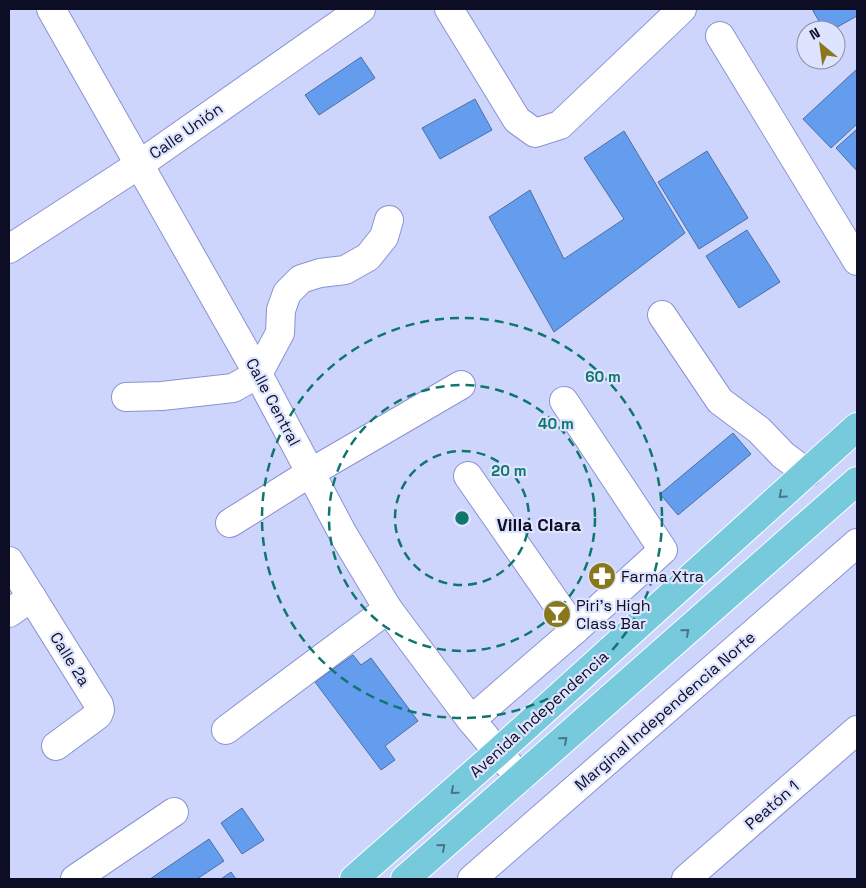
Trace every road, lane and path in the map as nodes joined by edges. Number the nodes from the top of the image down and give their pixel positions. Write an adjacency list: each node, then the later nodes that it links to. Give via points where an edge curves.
1 (51, 9): 6 (street, Calle Central)
2 (360, 9): 6 (street, Calle Unión)
3 (449, 9): 4 (street, via 516,120 536,133 560,125)
4 (682, 9)
5 (720, 36): 9 (street)
6 (140, 164): 8 (street, Calle Unión); 11 (street, Calle Central)
7 (389, 220): 11 (street, via 384,238 368,257 345,270 301,280 287,294 281,310 280,333)
8 (9, 249)
9 (857, 261)
10 (662, 315): 17 (street, via 720,401 759,430 783,455)
11 (258, 374): 13 (street, via 233,388 162,396); 16 (street, Calle Central)
12 (461, 385): 16 (street)
13 (126, 396)
14 (564, 401): 26 (street, via 663,550)
15 (857, 427): 17 (main road, Avenida Independencia)
16 (310, 473): 20 (street); 24 (street, Calle Central)
17 (807, 473): 31 (main road, Avenida Independencia, one-way to 31)
18 (468, 476): 26 (street)
19 (857, 481): 32 (main road, one-way to 19)
20 (230, 523)
21 (857, 543): 37 (street, Marginal Independencia Norte)
22 (9, 560): 23 (street, Calle 2a)
23 (32, 597): 25 (street); 30 (street, Calle 2a, via 100,710 98,715)
24 (388, 609): 27 (street, Calle Central); 28 (street)
25 (9, 613)
26 (575, 630): 27 (street)
27 (471, 720): 31 (street, Calle Central)
28 (226, 730)
29 (857, 730): 38 (street, Peatón 1)
30 (56, 746)
31 (498, 752): 32 (street, Calle Central); 35 (main road, Avenida Independencia, one-way to 35)
32 (520, 778): 36 (main road, one-way to 32)
33 (174, 812): 34 (street)
34 (75, 879)
35 (354, 879)
36 (405, 879)
37 (472, 879)
38 (686, 879)

